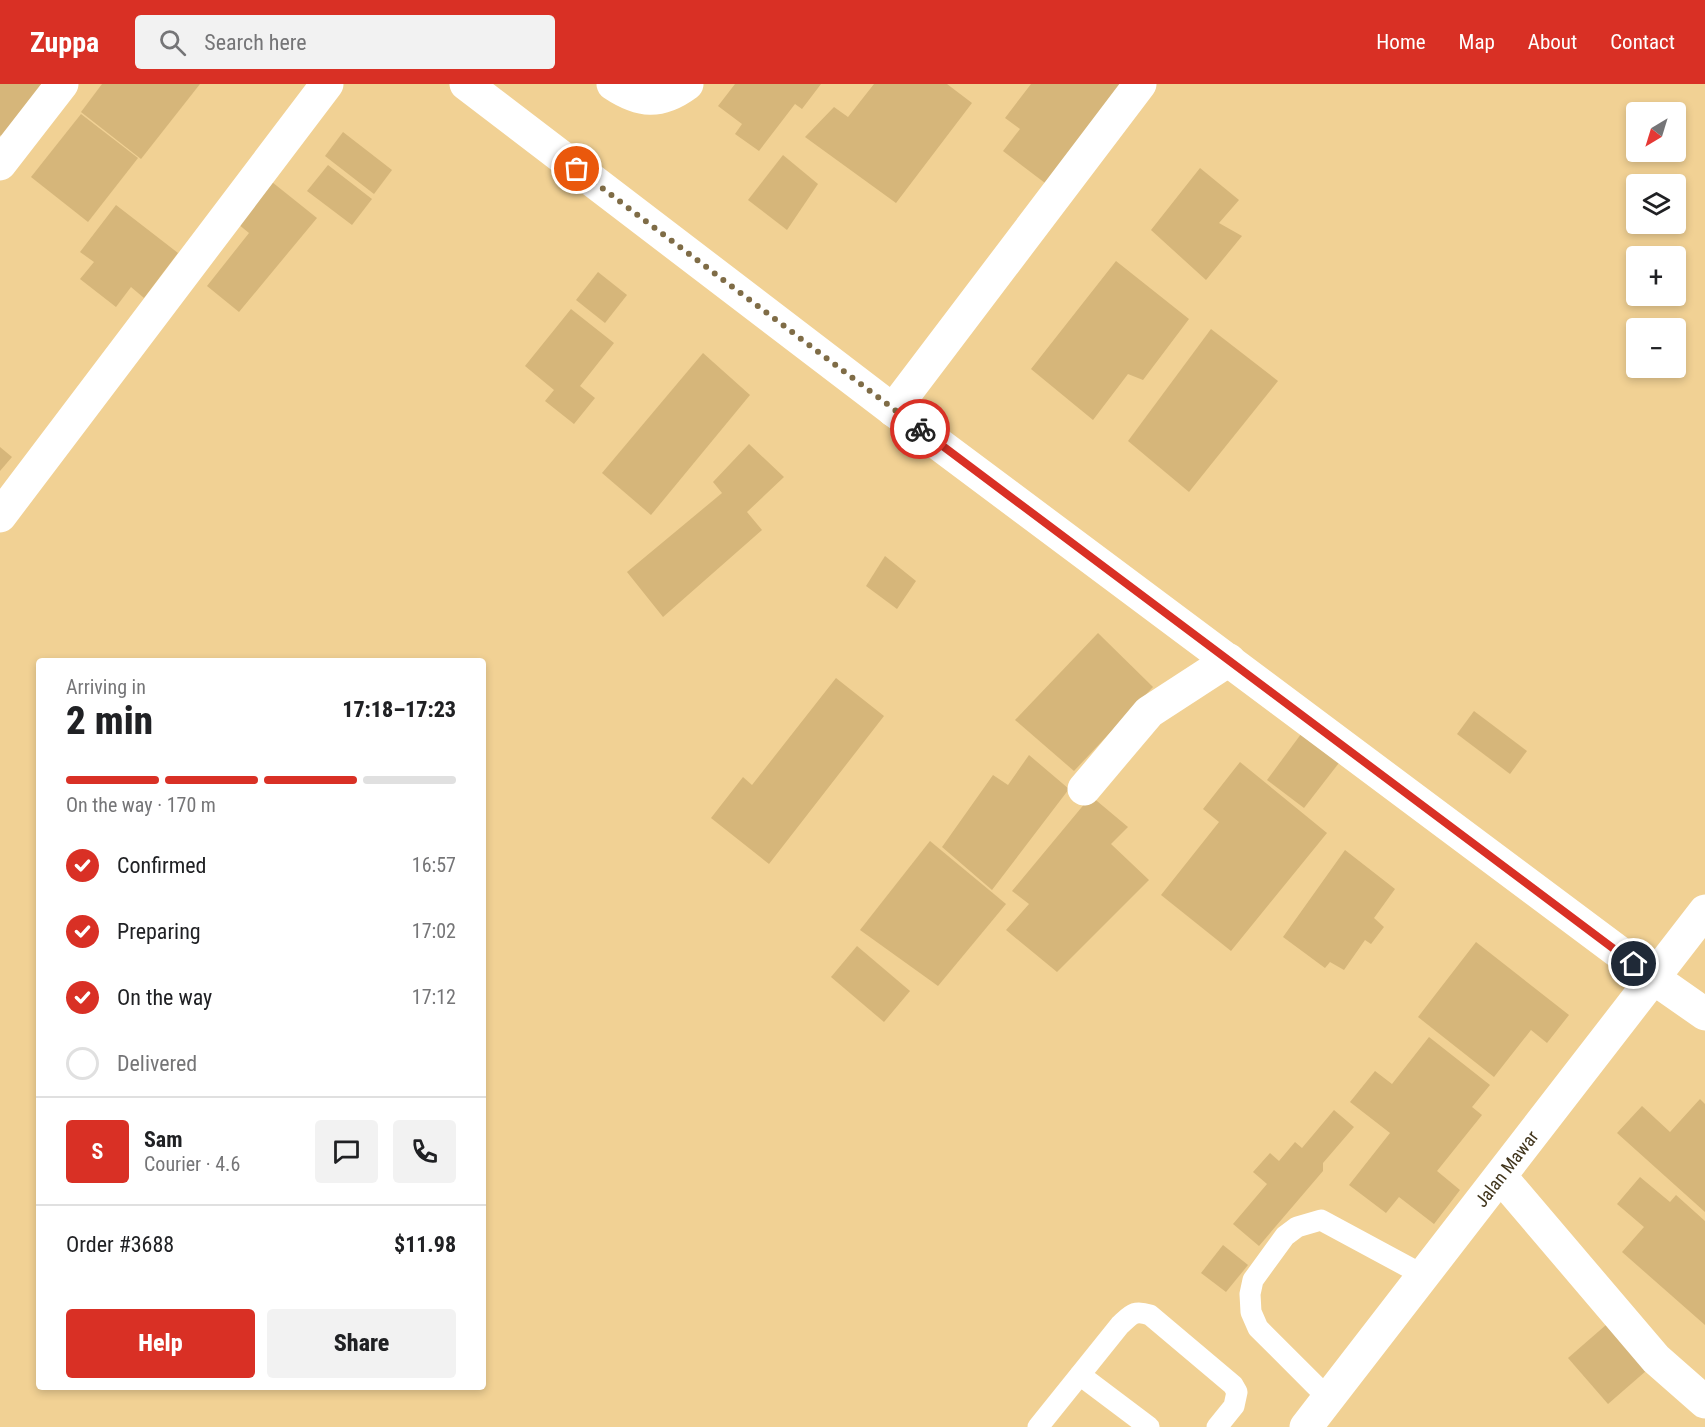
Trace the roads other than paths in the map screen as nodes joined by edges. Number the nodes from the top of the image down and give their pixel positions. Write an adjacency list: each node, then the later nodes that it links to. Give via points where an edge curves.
1 (62, 84): 7 (street)
2 (327, 84): 9 (street)
3 (466, 84): 8 (street)
4 (613, 84): 5 (street, via 631,96 648,98 664,97)
5 (687, 84)
6 (1140, 84): 8 (street)
7 (0, 164)
8 (893, 410): 10 (street)
9 (0, 516)
10 (1229, 660): 11 (street, via 1149,712); 13 (street)
11 (1084, 789)
12 (1705, 911): 13 (street, Jalan Mawar)
13 (1652, 977): 14 (street); 15 (street, Jalan Mawar)
14 (1705, 1014)
15 (1501, 1177): 16 (street, Jalan Mawar); 19 (street, via 1656,1359)
16 (1423, 1275): 18 (street, Jalan Mawar); 18 (lane, via 1321,1220 1297,1227 1285,1236 1253,1280 1251,1312 1258,1328)
17 (1080, 1375): 20 (lane); 21 (lane); 22 (lane, via 1131,1315 1140,1311 1150,1315 1233,1385 1237,1392 1234,1406)
18 (1328, 1398): 23 (street, Jalan Mawar)
19 (1705, 1402)
20 (1038, 1427)
21 (1149, 1427)
22 (1218, 1427)
23 (1306, 1427)

